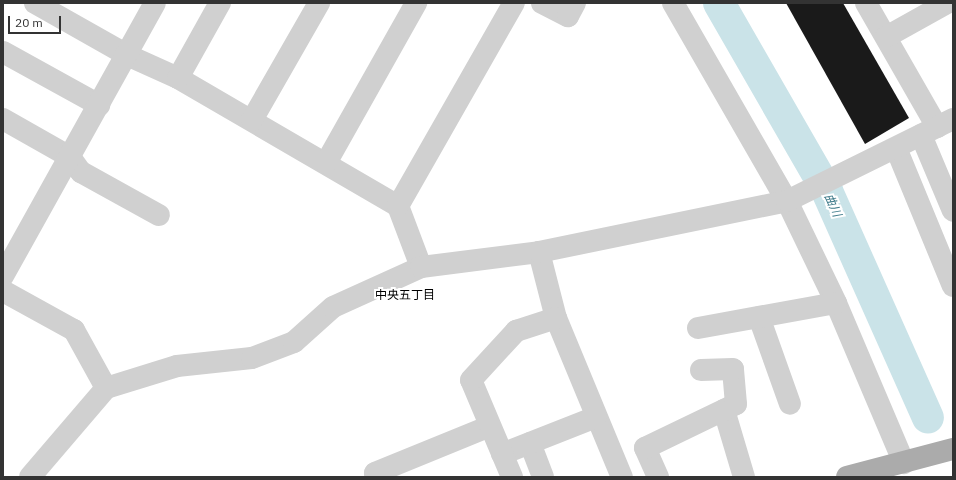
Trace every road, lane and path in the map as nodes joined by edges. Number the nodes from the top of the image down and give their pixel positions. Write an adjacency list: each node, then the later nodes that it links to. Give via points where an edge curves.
1 (35, 3): 14 (street)
2 (220, 3): 15 (street)
3 (319, 3): 18 (street)
4 (416, 3): 22 (street)
5 (514, 3): 24 (street)
6 (542, 3): 7 (street, via 568,16)
7 (575, 3)
8 (673, 3): 23 (street)
9 (866, 3): 12 (street)
10 (947, 3): 12 (street)
11 (150, 5): 14 (street)
12 (886, 37): 19 (street)
13 (3, 52): 16 (street)
14 (127, 55): 15 (street); 16 (street)
15 (178, 78): 18 (street)
16 (99, 106): 21 (street)
17 (3, 119): 21 (street)
18 (252, 120): 22 (street)
19 (937, 127): 20 (street); 25 (street)
20 (896, 148): 23 (street); 30 (street)
21 (70, 157): 26 (street, via 81,172); 29 (street)
22 (326, 163): 24 (street)
23 (795, 198): 27 (street); 32 (street)
24 (398, 206): 28 (street)
25 (953, 211)
26 (159, 215)
27 (539, 252): 28 (street); 34 (street)
28 (421, 267): 37 (street, via 334,307 294,342 252,358 177,366)
29 (3, 276)
30 (953, 286)
31 (3, 291): 37 (street, via 74,330)
32 (836, 303): 33 (street); 45 (street)
33 (759, 317): 35 (street); 38 (street)
34 (556, 318): 40 (street); 41 (street, via 516,331 471,380)
35 (698, 328)
36 (701, 370): 39 (street, via 732,369 736,404)
37 (106, 388): 46 (street)
38 (790, 404)
39 (724, 410): 51 (street, via 645,448); 52 (street)
40 (596, 417): 42 (street); 50 (street)
41 (490, 426): 44 (street); 47 (street, via 375,473)
42 (530, 443): 44 (street); 49 (street)
43 (953, 449): 45 (main road)
44 (502, 454): 48 (street)
45 (910, 462): 53 (main road)
46 (30, 477)
47 (376, 477)
48 (512, 477)
49 (543, 477)
50 (622, 477)
51 (658, 477)
52 (744, 477)
53 (846, 477)

